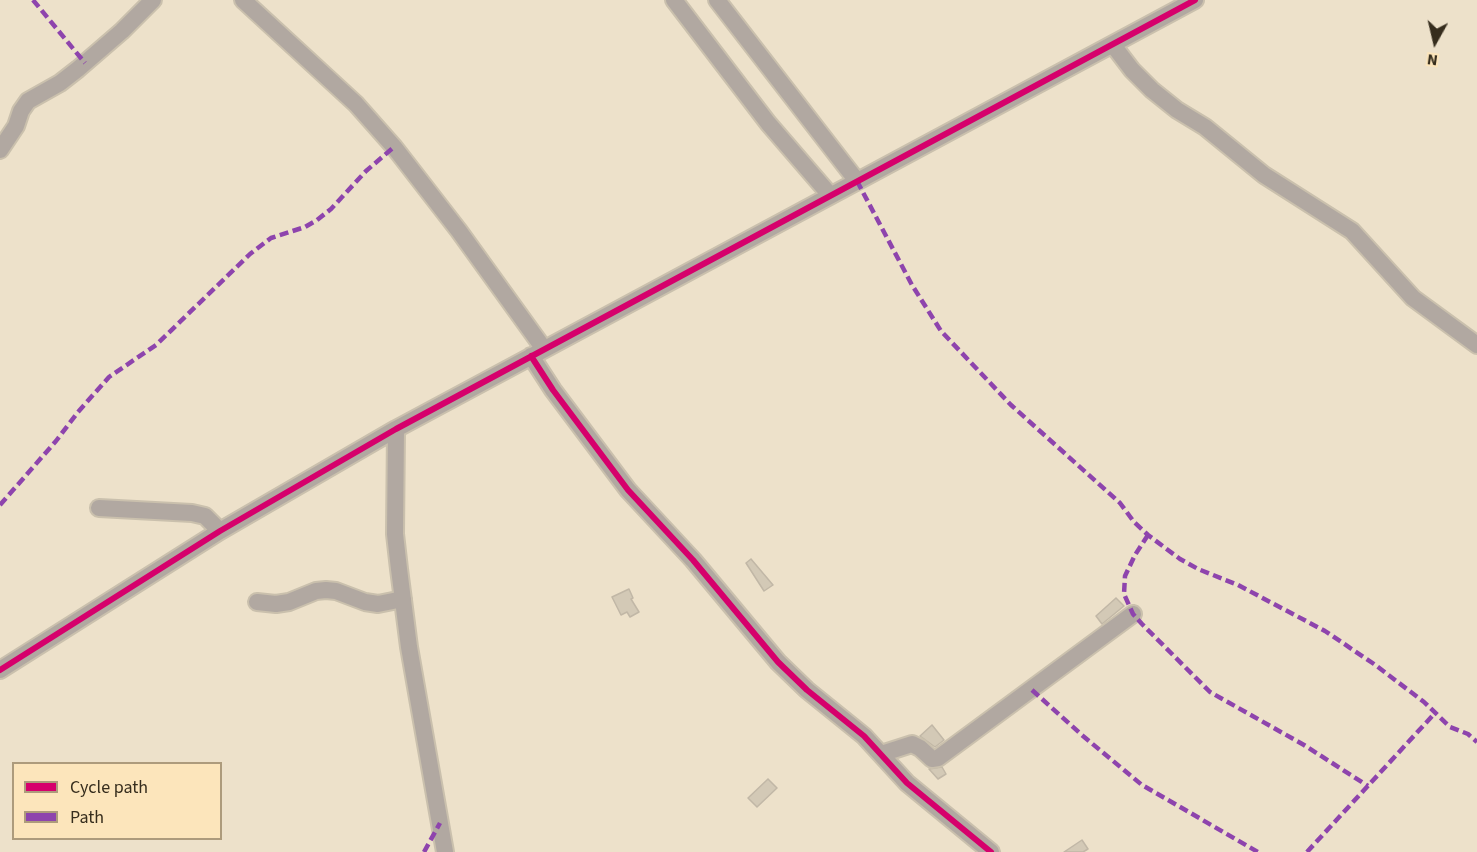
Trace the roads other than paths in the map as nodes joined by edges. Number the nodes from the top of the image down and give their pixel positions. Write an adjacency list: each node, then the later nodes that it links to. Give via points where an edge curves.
1 (153, 0): 7 (street, via 98,53 60,83 28,101)
2 (243, 0): 11 (street, via 356,104 394,147 466,239)
3 (674, 0): 9 (street, via 768,123)
4 (717, 0): 8 (street)
5 (1195, 0): 6 (street)
6 (1113, 45): 8 (street); 10 (street, via 1152,90 1264,175 1352,231 1413,298)
7 (0, 150)
8 (857, 181): 9 (street)
9 (830, 195): 11 (street)
10 (1477, 345)
11 (538, 353): 12 (street); 19 (street, via 553,390 628,490 778,662)
12 (396, 429): 14 (street); 15 (street, via 395,534)
13 (99, 508): 14 (street, via 192,513 205,516)
14 (220, 531): 18 (street)
15 (403, 599): 16 (street, via 372,603 326,590 289,602); 20 (street)
16 (257, 602)
17 (1133, 614): 19 (street, via 938,758 932,759 912,744)
18 (0, 670)
19 (880, 754): 21 (street, via 907,783)
20 (445, 852)
21 (991, 852)

